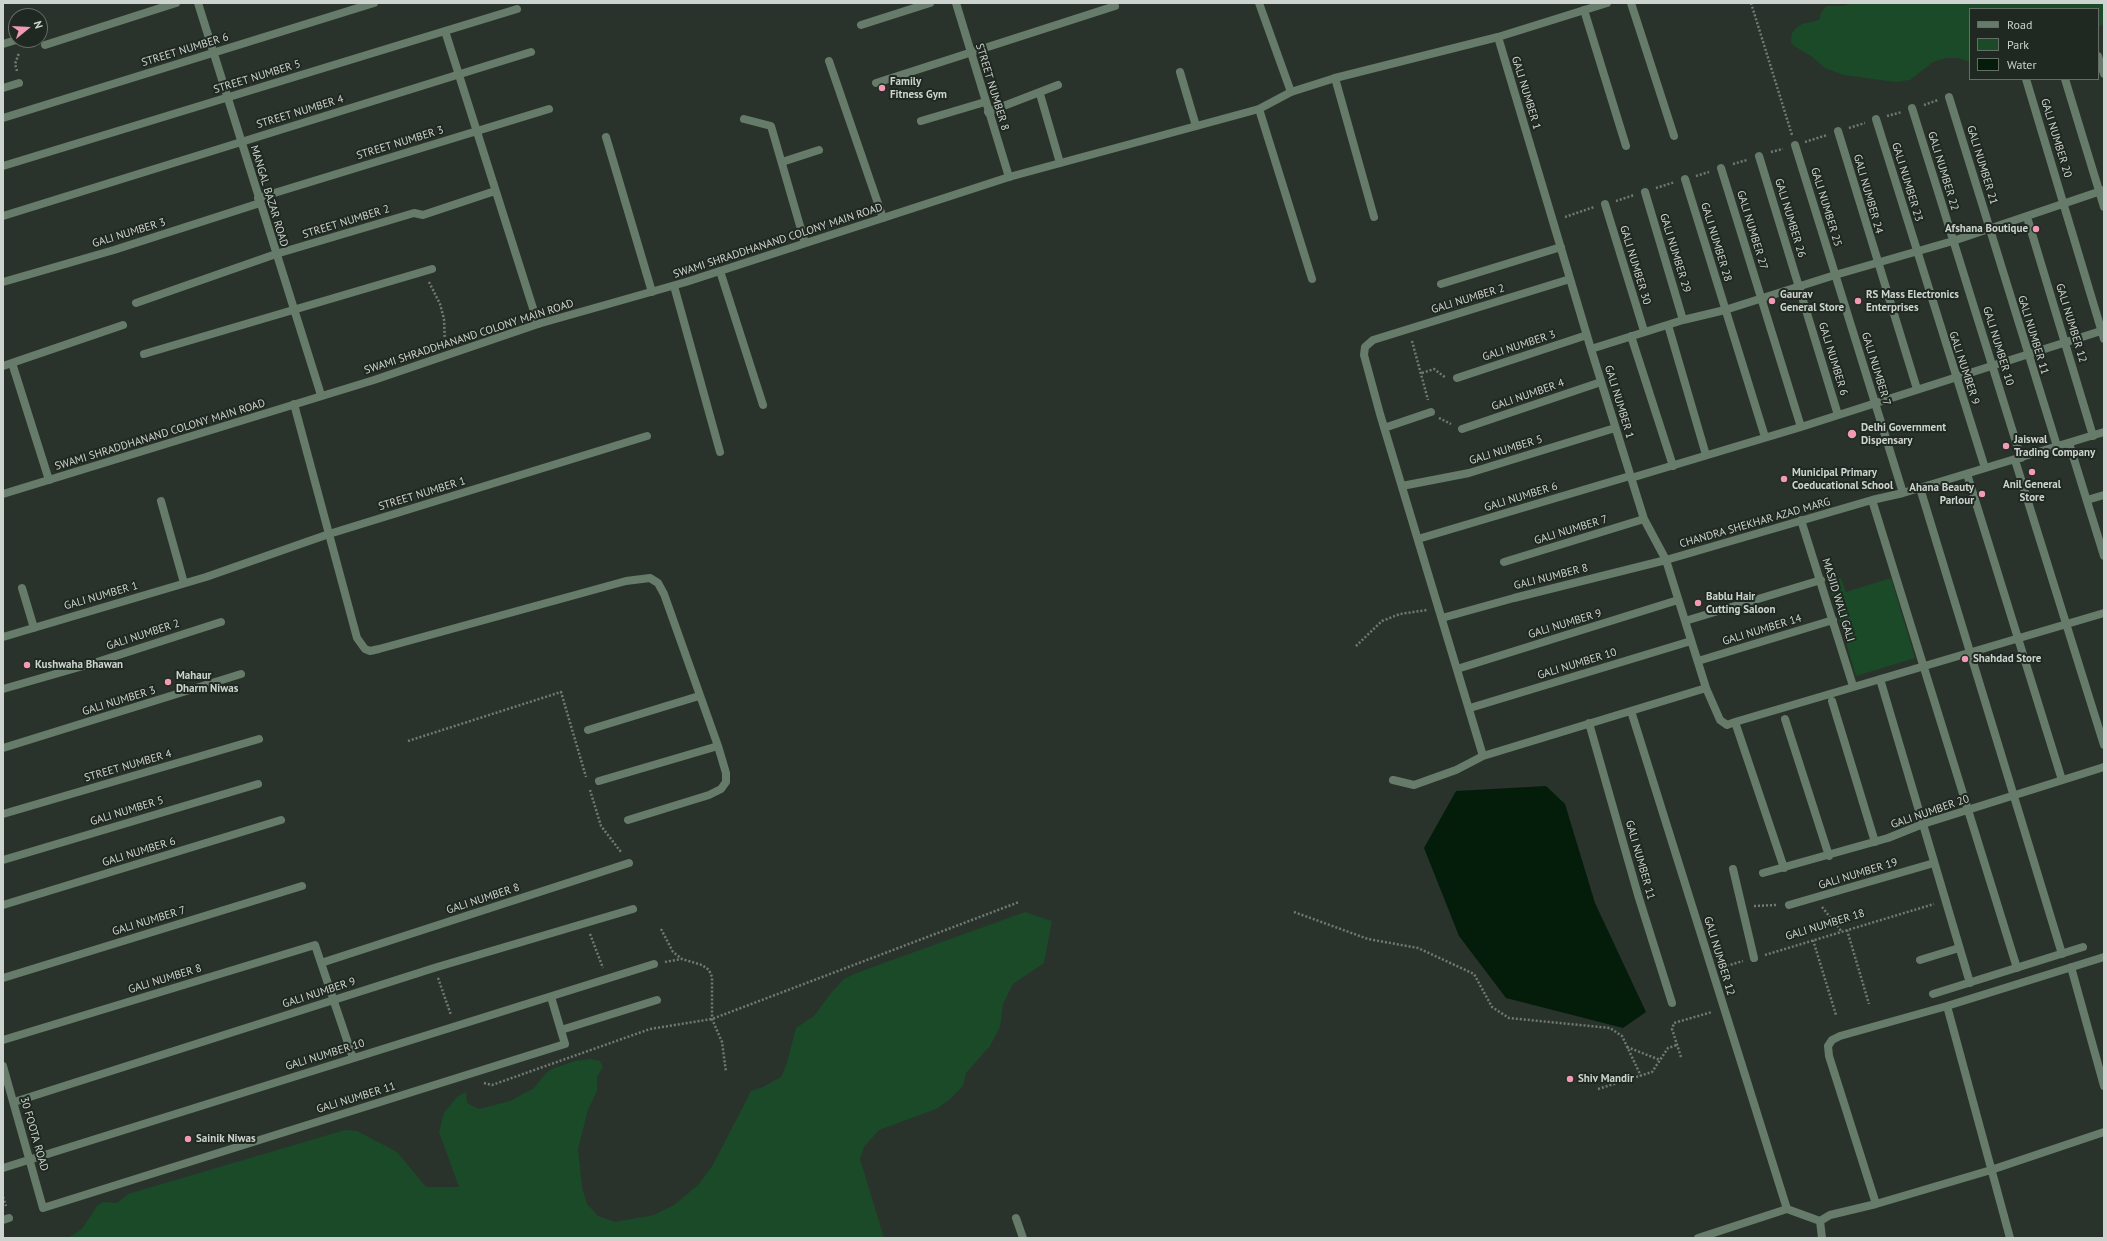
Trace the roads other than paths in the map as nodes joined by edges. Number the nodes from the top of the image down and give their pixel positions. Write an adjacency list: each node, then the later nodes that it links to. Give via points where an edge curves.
1 (176, 3): 15 (street)
2 (198, 3): 18 (street, MANGAL BAZAR ROAD)
3 (374, 3): 18 (street, STREET NUMBER 6)
4 (930, 3): 12 (street)
5 (956, 3): 17 (street, STREET NUMBER 8)
6 (1259, 3): 31 (street)
7 (1607, 3): 11 (street, SWAMI SHRADDHANAND COLONY MAIN ROAD)
8 (1631, 3): 47 (street)
9 (1115, 6): 17 (street)
10 (518, 9): 13 (street, STREET NUMBER 5)
11 (1584, 10): 14 (street, SWAMI SHRADDHANAND COLONY MAIN ROAD); 51 (street)
12 (861, 25)
13 (445, 31): 23 (street); 33 (street, STREET NUMBER 5)
14 (1498, 37): 24 (street, SWAMI SHRADDHANAND COLONY MAIN ROAD); 74 (street, GALI NUMBER 1)
15 (48, 43)
16 (531, 52): 23 (street, STREET NUMBER 4)
17 (970, 52): 28 (street); 35 (street, STREET NUMBER 8)
18 (214, 53): 33 (street, MANGAL BAZAR ROAD); 40 (street, STREET NUMBER 6)
19 (2099, 59): 22 (street)
20 (829, 61): 70 (street)
21 (1180, 72): 44 (street)
22 (2104, 74)
23 (458, 75): 45 (street); 49 (street, STREET NUMBER 4)
24 (1335, 78): 31 (street, SWAMI SHRADDHANAND COLONY MAIN ROAD); 68 (street)
25 (2026, 80): 65 (street, GALI NUMBER 20)
26 (2065, 80): 61 (street)
27 (19, 83): 30 (street)
28 (876, 83)
29 (1058, 86): 32 (street)
30 (3, 88)
31 (1291, 92): 38 (street, SWAMI SHRADDHANAND COLONY MAIN ROAD)
32 (1040, 94): 39 (street); 55 (street)
33 (227, 97): 49 (street, MANGAL BAZAR ROAD); 56 (street, STREET NUMBER 5)
34 (1949, 97): 71 (street, GALI NUMBER 21)
35 (985, 102): 39 (street, STREET NUMBER 8); 43 (street)
36 (1912, 108): 72 (street, GALI NUMBER 22)
37 (549, 109): 45 (street, STREET NUMBER 3)
38 (1259, 109): 44 (street, SWAMI SHRADDHANAND COLONY MAIN ROAD); 82 (street)
39 (988, 112): 58 (street, STREET NUMBER 8)
40 (3, 118)
41 (744, 119): 54 (street, via 771,126)
42 (1876, 119): 75 (street, GALI NUMBER 23)
43 (921, 121)
44 (1196, 126): 55 (street, SWAMI SHRADDHANAND COLONY MAIN ROAD)
45 (476, 131): 60 (street); 63 (street, STREET NUMBER 3)
46 (1838, 131): 77 (street, GALI NUMBER 24)
47 (1674, 136)
48 (606, 137): 87 (street)
49 (241, 142): 63 (street, MANGAL BAZAR ROAD); 67 (street, STREET NUMBER 4)
50 (1795, 145): 80 (street, GALI NUMBER 25)
51 (1626, 146)
52 (819, 150): 54 (street)
53 (1759, 156): 86 (street, GALI NUMBER 26)
54 (782, 162): 73 (street)
55 (1060, 163): 58 (street, SWAMI SHRADDHANAND COLONY MAIN ROAD)
56 (3, 166)
57 (1721, 168): 88 (street, GALI NUMBER 27)
58 (1009, 177): 70 (street, SWAMI SHRADDHANAND COLONY MAIN ROAD)
59 (1686, 179): 90 (street, GALI NUMBER 28)
60 (495, 191): 76 (street, STREET NUMBER 2, via 423,215 414,213); 93 (street)
61 (2102, 191): 65 (street); 66 (street)
62 (1645, 192): 92 (street, GALI NUMBER 29)
63 (259, 201): 76 (street, MANGAL BAZAR ROAD); 83 (street, GALI NUMBER 3, via 114,250)
64 (1605, 204): 97 (street, GALI NUMBER 30)
65 (2064, 204): 69 (street); 96 (street, GALI NUMBER 20)
66 (2104, 207)
67 (3, 216)
68 (1374, 217)
69 (2027, 217): 71 (street); 101 (street, GALI NUMBER 12)
70 (883, 218): 73 (street, SWAMI SHRADDHANAND COLONY MAIN ROAD)
71 (1990, 229): 72 (street); 104 (street, GALI NUMBER 11)
72 (1953, 241): 75 (street); 106 (street, GALI NUMBER 10)
73 (805, 243): 79 (street, SWAMI SHRADDHANAND COLONY MAIN ROAD)
74 (1561, 247): 81 (street, GALI NUMBER 1); 84 (street)
75 (1916, 252): 77 (street); 108 (street, GALI NUMBER 9)
76 (276, 254): 89 (street, STREET NUMBER 2); 91 (street, MANGAL BAZAR ROAD)
77 (1877, 263): 80 (street); 111 (street)
78 (432, 269): 91 (street)
79 (720, 271): 85 (street, SWAMI SHRADDHANAND COLONY MAIN ROAD); 115 (street)
80 (1835, 275): 86 (street); 113 (street, GALI NUMBER 7)
81 (1570, 278): 98 (street, GALI NUMBER 1); 119 (street, GALI NUMBER 2, via 1373,340 1365,347 1364,355)
82 (1312, 279)
83 (3, 282)
84 (1441, 284)
85 (674, 286): 87 (street, SWAMI SHRADDHANAND COLONY MAIN ROAD); 128 (street)
86 (1799, 287): 88 (street); 117 (street, GALI NUMBER 6)
87 (652, 292): 93 (street, SWAMI SHRADDHANAND COLONY MAIN ROAD)
88 (1761, 299): 90 (street); 118 (street)
89 (136, 303)
90 (1725, 310): 92 (street); 125 (street)
91 (294, 311): 103 (street); 112 (street, MANGAL BAZAR ROAD)
92 (1684, 320): 95 (street)
93 (538, 324): 112 (street, SWAMI SHRADDHANAND COLONY MAIN ROAD)
94 (123, 325): 105 (street)
95 (1668, 325): 97 (street); 129 (street)
96 (2103, 330): 100 (street, GALI NUMBER 20); 101 (street, GALI NUMBER 6)
97 (1644, 332): 99 (street)
98 (1587, 335): 102 (street, GALI NUMBER 1); 109 (street, GALI NUMBER 3)
99 (1631, 336): 102 (street); 131 (street)
100 (2104, 339)
101 (2065, 342): 104 (street, GALI NUMBER 6); 124 (street, GALI NUMBER 12)
102 (1591, 349): 110 (street, GALI NUMBER 1)
103 (144, 354)
104 (2027, 354): 106 (street, GALI NUMBER 6); 127 (street, GALI NUMBER 11)
105 (12, 363): 107 (street); 135 (street)
106 (1992, 365): 108 (street, GALI NUMBER 6); 130 (street, GALI NUMBER 10)
107 (3, 366)
108 (1955, 377): 111 (street, GALI NUMBER 6); 132 (street, GALI NUMBER 9)
109 (1457, 378)
110 (1601, 382): 120 (street, GALI NUMBER 1); 121 (street, GALI NUMBER 4)
111 (1917, 389): 113 (street, GALI NUMBER 6)
112 (322, 395): 114 (street, SWAMI SHRADDHANAND COLONY MAIN ROAD)
113 (1875, 403): 117 (street, GALI NUMBER 6); 138 (street, GALI NUMBER 7)
114 (294, 404): 135 (street, SWAMI SHRADDHANAND COLONY MAIN ROAD); 146 (street)
115 (763, 405)
116 (1431, 412): 119 (street)
117 (1838, 415): 118 (street, GALI NUMBER 6)
118 (1801, 427): 125 (street, GALI NUMBER 6)
119 (1384, 428): 136 (street)
120 (1615, 428): 134 (street, GALI NUMBER 1); 136 (street, GALI NUMBER 5, via 1469,473)
121 (1462, 429)
122 (2104, 432): 124 (street, CHANDRA SHEKHAR AZAD MARG)
123 (647, 436): 146 (street, STREET NUMBER 1)
124 (2093, 436): 126 (street, CHANDRA SHEKHAR AZAD MARG)
125 (1765, 437): 129 (street, GALI NUMBER 6)
126 (2069, 443): 127 (street, CHANDRA SHEKHAR AZAD MARG); 142 (street)
127 (2057, 446): 130 (street, CHANDRA SHEKHAR AZAD MARG)
128 (720, 452)
129 (1706, 455): 131 (street, GALI NUMBER 6)
130 (2018, 459): 132 (street, CHANDRA SHEKHAR AZAD MARG); 161 (street, GALI NUMBER 10)
131 (1673, 466): 134 (street, GALI NUMBER 6)
132 (1984, 468): 133 (street, CHANDRA SHEKHAR AZAD MARG)
133 (1967, 474): 137 (street, CHANDRA SHEKHAR AZAD MARG); 164 (street)
134 (1630, 477): 144 (street, GALI NUMBER 1); 147 (street, GALI NUMBER 6)
135 (49, 480): 139 (street, SWAMI SHRADDHANAND COLONY MAIN ROAD)
136 (1402, 486): 147 (street)
137 (1920, 488): 138 (street, CHANDRA SHEKHAR AZAD MARG); 166 (street)
138 (1903, 493): 141 (street, CHANDRA SHEKHAR AZAD MARG)
139 (3, 494)
140 (2104, 495): 142 (street)
141 (1872, 500): 145 (street, CHANDRA SHEKHAR AZAD MARG); 168 (street)
142 (2087, 500): 148 (street)
143 (162, 501): 153 (street)
144 (1644, 519): 149 (street, GALI NUMBER 1); 150 (street, GALI NUMBER 7)
145 (1802, 520): 149 (street, CHANDRA SHEKHAR AZAD MARG); 152 (street, MASJID WALI GALI)
146 (329, 534): 151 (street, STREET NUMBER 1); 175 (street, via 357,638 365,649 379,649 626,581 650,578 658,583 664,594)
147 (1418, 539): 157 (street)
148 (2104, 556)
149 (1666, 560): 155 (street, GALI NUMBER 1); 157 (street, GALI NUMBER 8)
150 (1504, 562)
151 (206, 577): 153 (street, GALI NUMBER 1)
152 (1821, 580): 158 (street, MASJID WALI GALI); 159 (street)
153 (184, 584): 162 (street, GALI NUMBER 1)
154 (22, 588): 162 (street)
155 (1678, 600): 159 (street, GALI NUMBER 1); 169 (street, GALI NUMBER 9)
156 (2104, 613): 161 (street)
157 (1442, 618): 169 (street)
158 (1833, 620): 167 (street, GALI NUMBER 14); 172 (street, MASJID WALI GALI)
159 (1685, 621): 165 (street, GALI NUMBER 1)
160 (221, 622): 174 (street, GALI NUMBER 2)
161 (2066, 624): 164 (street); 184 (street, GALI NUMBER 10)
162 (34, 628): 163 (street, GALI NUMBER 1)
163 (3, 637)
164 (2017, 639): 166 (street); 190 (street)
165 (1691, 641): 167 (street, GALI NUMBER 1); 177 (street, GALI NUMBER 10)
166 (1969, 653): 168 (street); 193 (street)
167 (1698, 661): 173 (street, GALI NUMBER 1)
168 (1923, 666): 171 (street); 194 (street)
169 (1457, 669): 177 (street)
170 (241, 674): 186 (street, GALI NUMBER 3)
171 (1880, 679): 172 (street); 198 (street)
172 (1853, 686): 180 (street)
173 (1706, 688): 178 (street); 180 (street, GALI NUMBER 1, via 1720,720 1727,725)
174 (3, 689)
175 (699, 696): 182 (street); 185 (street)
176 (1832, 701): 199 (street)
177 (1470, 708): 187 (street)
178 (1631, 711): 181 (street); 241 (street, GALI NUMBER 12)
179 (1785, 719): 200 (street)
180 (1735, 722): 204 (street)
181 (1589, 723): 187 (street); 227 (street, GALI NUMBER 11)
182 (588, 730)
183 (259, 739): 195 (street, STREET NUMBER 4)
184 (2104, 745)
185 (718, 746): 191 (street); 197 (street, via 726,773 726,782 721,789)
186 (3, 748)
187 (1483, 756): 189 (street, via 1456,770 1414,785)
188 (2104, 767): 190 (street, GALI NUMBER 20)
189 (1393, 780)
190 (2062, 780): 193 (street, GALI NUMBER 20)
191 (599, 781)
192 (258, 784): 201 (street, GALI NUMBER 5)
193 (2014, 795): 194 (street, GALI NUMBER 20); 213 (street)
194 (1969, 810): 198 (street, GALI NUMBER 20); 220 (street)
195 (3, 814)
196 (281, 820): 208 (street, GALI NUMBER 6)
197 (628, 820)
198 (1923, 824): 199 (street, GALI NUMBER 20); 203 (street)
199 (1875, 842): 200 (street, GALI NUMBER 20)
200 (1829, 856): 204 (street, GALI NUMBER 20)
201 (3, 860)
202 (629, 863): 217 (street, GALI NUMBER 8)
203 (1934, 863): 209 (street, GALI NUMBER 19); 212 (street)
204 (1784, 868): 206 (street, GALI NUMBER 20)
205 (1733, 869): 215 (street)
206 (1763, 873)
207 (302, 886): 221 (street, GALI NUMBER 7)
208 (3, 905)
209 (1789, 906)
210 (632, 909): 225 (street, GALI NUMBER 9)
211 (2083, 947): 213 (street)
212 (1959, 948): 216 (street); 222 (street)
213 (2062, 954): 220 (street)
214 (2104, 957): 219 (street)
215 (1754, 958)
216 (1920, 960)
217 (321, 963): 225 (street, GALI NUMBER 8); 230 (street, GALI NUMBER 8, via 315,945)
218 (654, 964): 224 (street, GALI NUMBER 10)
219 (2071, 967): 228 (street); 233 (street)
220 (2018, 968): 222 (street)
221 (3, 978)
222 (1970, 983): 223 (street)
223 (1933, 994)
224 (551, 997): 229 (street); 231 (street, GALI NUMBER 10)
225 (334, 1000): 231 (street, GALI NUMBER 8); 234 (street, GALI NUMBER 9)
226 (657, 1000): 229 (street)
227 (1672, 1003)
228 (1947, 1006): 238 (street); 239 (street, via 1840,1036 1832,1040 1828,1046)
229 (561, 1030): 240 (street, GALI NUMBER 11, via 565,1044)
230 (3, 1040)
231 (353, 1058): 236 (street, GALI NUMBER 10)
232 (3, 1066): 234 (street, 30 FOOTA ROAD)
233 (2104, 1086)
234 (14, 1102): 236 (street, 30 FOOTA ROAD)
235 (2104, 1132): 238 (street)
236 (30, 1160): 237 (street, GALI NUMBER 10); 240 (street, 30 FOOTA ROAD)
237 (3, 1168)
238 (1991, 1170): 239 (street); 247 (street)
239 (1876, 1204): 243 (street, via 1830,1215)
240 (43, 1208)
241 (1787, 1209): 243 (street); 245 (street)
242 (1016, 1218): 244 (street)
243 (1820, 1221): 246 (street)
244 (1023, 1238)
245 (1698, 1238)
246 (1822, 1238)
247 (2010, 1238)

